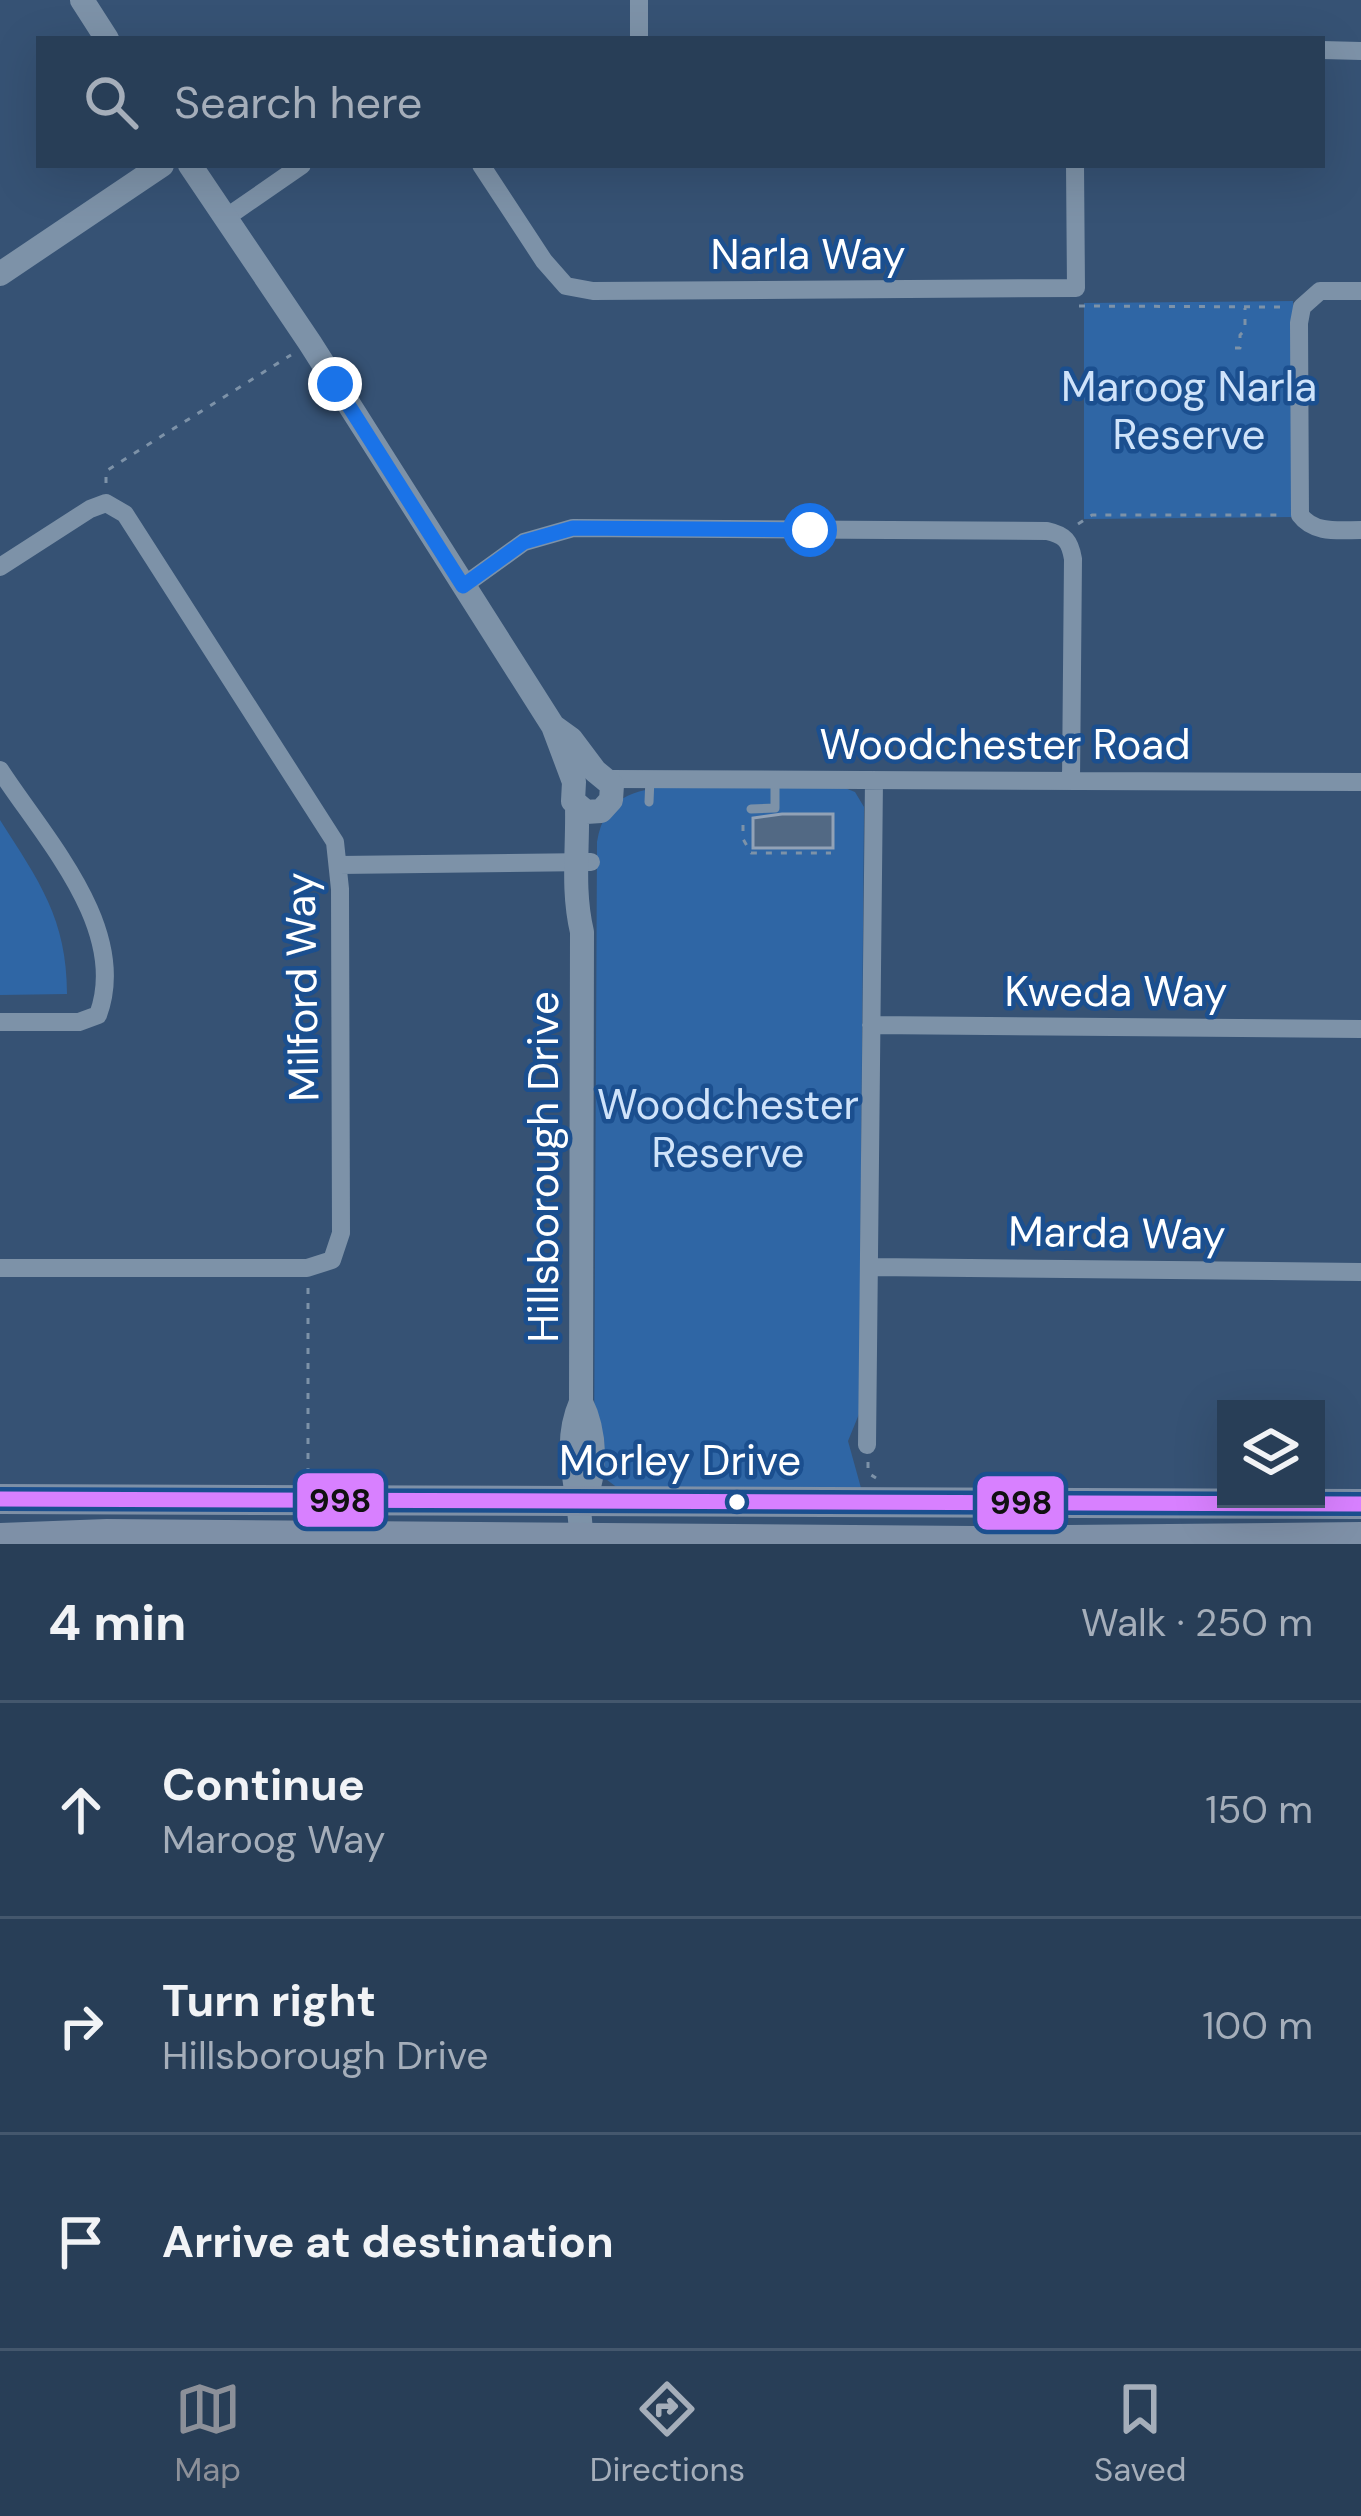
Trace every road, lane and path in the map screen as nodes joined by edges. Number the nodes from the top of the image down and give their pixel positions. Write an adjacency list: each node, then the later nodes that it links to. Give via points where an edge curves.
1 (639, 0): 4 (street)
2 (94, 4): 3 (street)
3 (106, 36)
4 (639, 36)
5 (1325, 50): 6 (street)
6 (1361, 51)
7 (158, 168): 13 (street)
8 (192, 168): 12 (street)
9 (298, 168): 12 (street)
10 (483, 168): 11 (street, Narla Way, via 566,286 616,291 1076,288)
11 (1075, 168)
12 (224, 219): 18 (street)
13 (0, 274)
14 (1361, 291): 17 (street, via 1320,291)
15 (1079, 306): 16 (path)
16 (1245, 307): 17 (path); 19 (path)
17 (1302, 307): 21 (street)
18 (310, 344): 20 (path, via 106,471); 25 (street)
19 (1235, 348)
20 (106, 503): 24 (street); 38 (street, Milford Way, via 125,514 190,614 335,842)
21 (1300, 515): 22 (street, via 1326,530); 23 (path, via 1092,515)
22 (1361, 530)
23 (1060, 534): 25 (street, via 573,528 524,542); 30 (street, via 1073,559)
24 (0, 567)
25 (463, 586): 32 (street, via 553,726 571,739)
26 (0, 770): 39 (street, via 92,911 103,938 104,998 98,1015 80,1022)
27 (650, 778): 28 (street, Woodchester Road); 32 (street); 33 (lane)
28 (776, 779): 29 (street, Woodchester Road); 34 (lane, via 775,808)
29 (874, 779): 30 (street, Woodchester Road); 40 (street)
30 (1071, 781): 31 (street, Woodchester Road)
31 (1361, 782)
32 (594, 793): 37 (street, Hillsborough Drive)
33 (649, 802)
34 (751, 809)
35 (743, 825): 36 (path, via 751,853)
36 (831, 853)
37 (582, 862): 38 (street); 51 (street, Hillsborough Drive, via 581,1402 572,1486)
38 (339, 865): 44 (street, Milford Way, via 340,1233 332,1260)
39 (0, 1022)
40 (871, 1025): 41 (street, Kweda Way); 42 (street)
41 (1361, 1030)
42 (872, 1267): 45 (street, Marda Way); 46 (street)
43 (0, 1268): 44 (street)
44 (307, 1268): 48 (path)
45 (1361, 1272)
46 (868, 1445): 47 (path, via 868,1473)
47 (880, 1481)
48 (308, 1484)
49 (0, 1499): 51 (highway, Morley Drive)
50 (853, 1500): 51 (highway, Morley Drive); 52 (highway, Morley Drive); 57 (street)
51 (581, 1503): 55 (street, Hillsborough Drive)
52 (1361, 1504)
53 (1361, 1537): 57 (highway, Morley Drive)
54 (0, 1538): 56 (highway, Morley Drive)
55 (580, 1538): 56 (highway, Morley Drive); 57 (highway, Morley Drive)
56 (298, 1540)
57 (855, 1541)

